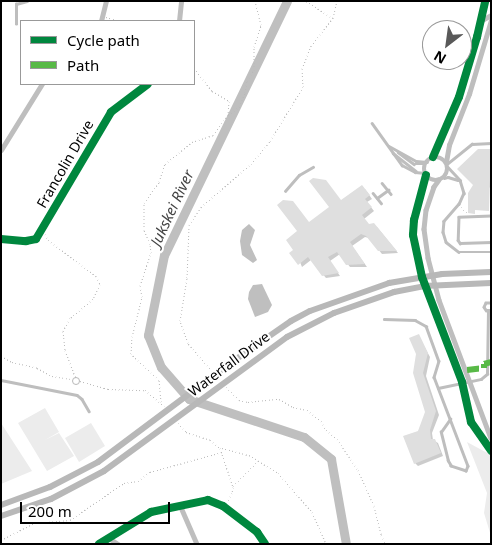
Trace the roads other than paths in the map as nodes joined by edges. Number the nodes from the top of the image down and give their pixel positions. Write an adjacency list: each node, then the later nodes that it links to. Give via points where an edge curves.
1 (27, 1): 10 (lane, via 16,4)
2 (106, 1): 7 (street)
3 (181, 1): 8 (street)
4 (485, 1): 5 (street)
5 (484, 10): 6 (street); 9 (street)
6 (490, 18): 9 (street); 19 (street, via 469,94 449,145)
7 (102, 19)
8 (179, 20)
9 (482, 20): 17 (street, via 459,97)
10 (16, 24)
11 (41, 85): 15 (street)
12 (147, 85): 32 (street, Francolin Drive, via 111,112 43,230 32,241)
13 (372, 123): 16 (lane)
14 (491, 142): 19 (lane, via 472,144)
15 (1, 150)
16 (392, 150): 18 (lane, via 414,164); 21 (lane, via 402,165)
17 (434, 158): 18 (street); 19 (street, via 440,158)
18 (426, 163): 21 (street)
19 (447, 165): 22 (street); 23 (lane)
20 (313, 167): 26 (lane, via 299,175)
21 (424, 174): 22 (street, via 432,180); 37 (street, via 413,235)
22 (442, 179): 23 (lane); 36 (street, via 434,187 424,222)
23 (460, 180): 34 (lane, via 464,193 444,221 446,242 459,252)
24 (382, 183): 25 (lane)
25 (388, 190): 28 (lane); 29 (lane)
26 (285, 191)
27 (374, 193): 29 (lane)
28 (391, 194)
29 (377, 198): 30 (lane)
30 (381, 203)
31 (491, 216): 33 (lane, via 461,215 458,218 460,243)
32 (1, 239)
33 (491, 242)
34 (491, 252)
35 (491, 272): 36 (main road, Waterfall Drive)
36 (433, 275): 37 (main road, Waterfall Drive); 40 (street)
37 (422, 277): 39 (street); 52 (main road, Waterfall Drive, via 366,289 291,321 118,449 50,487)
38 (491, 283): 40 (main road, Waterfall Drive)
39 (424, 286): 40 (main road, Waterfall Drive); 46 (street); 54 (main road, Waterfall Drive, via 385,294 334,313 287,337 104,471 70,490)
40 (435, 286): 45 (street)
41 (491, 303): 42 (lane, via 484,305)
42 (489, 310): 45 (lane, via 488,372 484,378)
43 (384, 319): 47 (lane, via 415,320 426,326 439,361 434,377)
44 (1, 380): 48 (lane, via 80,396)
45 (470, 381): 46 (lane); 50 (street)
46 (462, 382): 47 (lane); 51 (street, via 475,431)
47 (437, 388): 49 (lane)
48 (89, 411)
49 (450, 419): 49 (lane, via 468,466 466,471 448,462 441,432)
50 (491, 438)
51 (491, 451)
52 (1, 505)
53 (180, 505): 55 (street, via 150,512); 58 (street); 59 (street, via 208,500 223,506 260,535)
54 (1, 516)
55 (109, 538): 56 (street); 57 (street)
56 (99, 544)
57 (118, 544)
58 (197, 544)
59 (265, 544)

